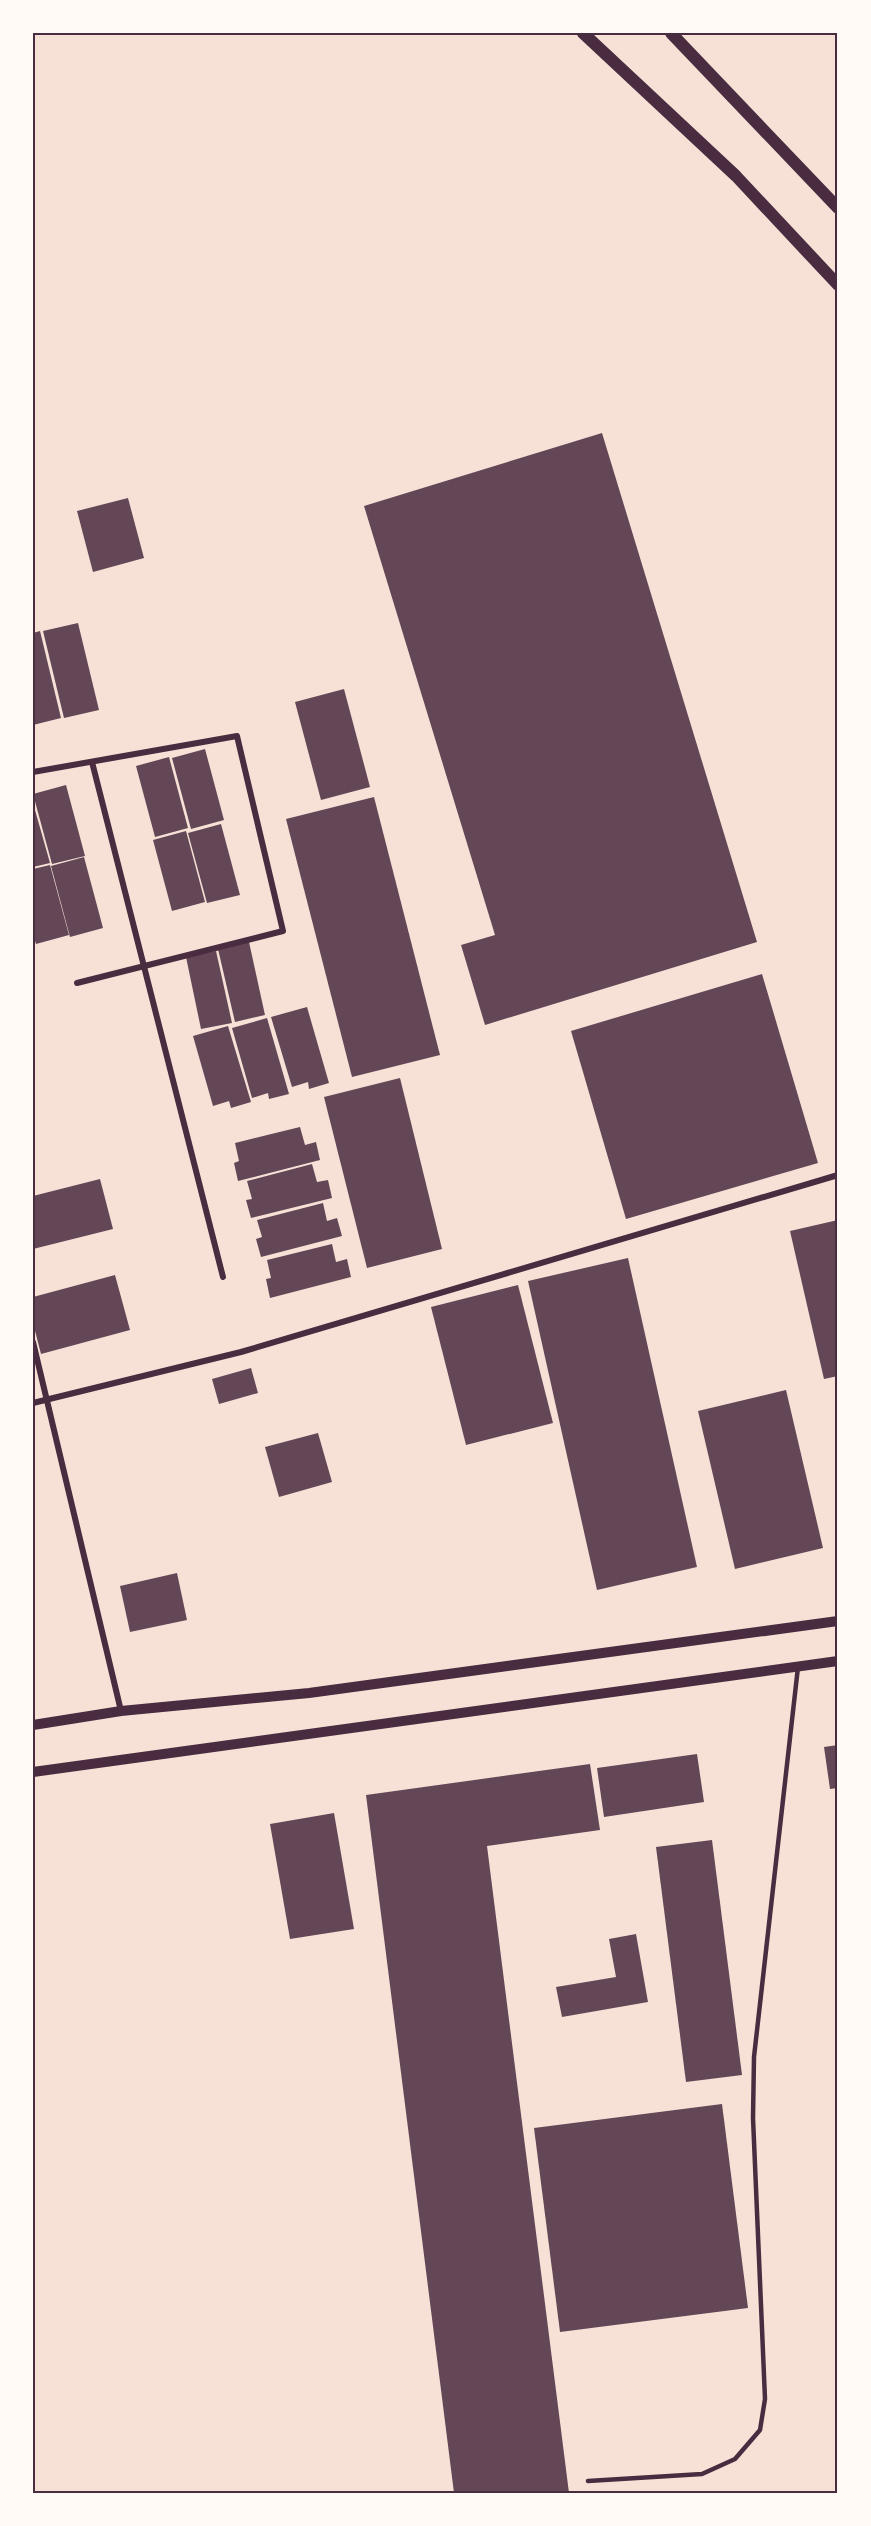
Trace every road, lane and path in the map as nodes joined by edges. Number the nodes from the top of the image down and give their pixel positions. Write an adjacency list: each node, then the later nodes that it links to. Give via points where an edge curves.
1 (583, 33): 4 (main road, via 736,176)
2 (671, 33): 3 (main road)
3 (838, 208)
4 (838, 285)
5 (92, 762): 6 (street); 7 (street); 7 (street, via 237,736 283,931)
6 (33, 772)
7 (145, 966): 8 (street); 10 (street)
8 (77, 984)
9 (838, 1175): 12 (street, via 241,1352)
10 (222, 1277)
11 (33, 1342): 12 (street)
12 (47, 1401): 13 (street); 17 (street)
13 (33, 1403)
14 (838, 1621): 17 (street, via 309,1694)
15 (838, 1661): 16 (street)
16 (798, 1667): 19 (street); 20 (lane, via 754,2057 765,2399 760,2430 735,2459 702,2474)
17 (121, 1712): 18 (street)
18 (33, 1725)
19 (33, 1772)
20 (588, 2481)

